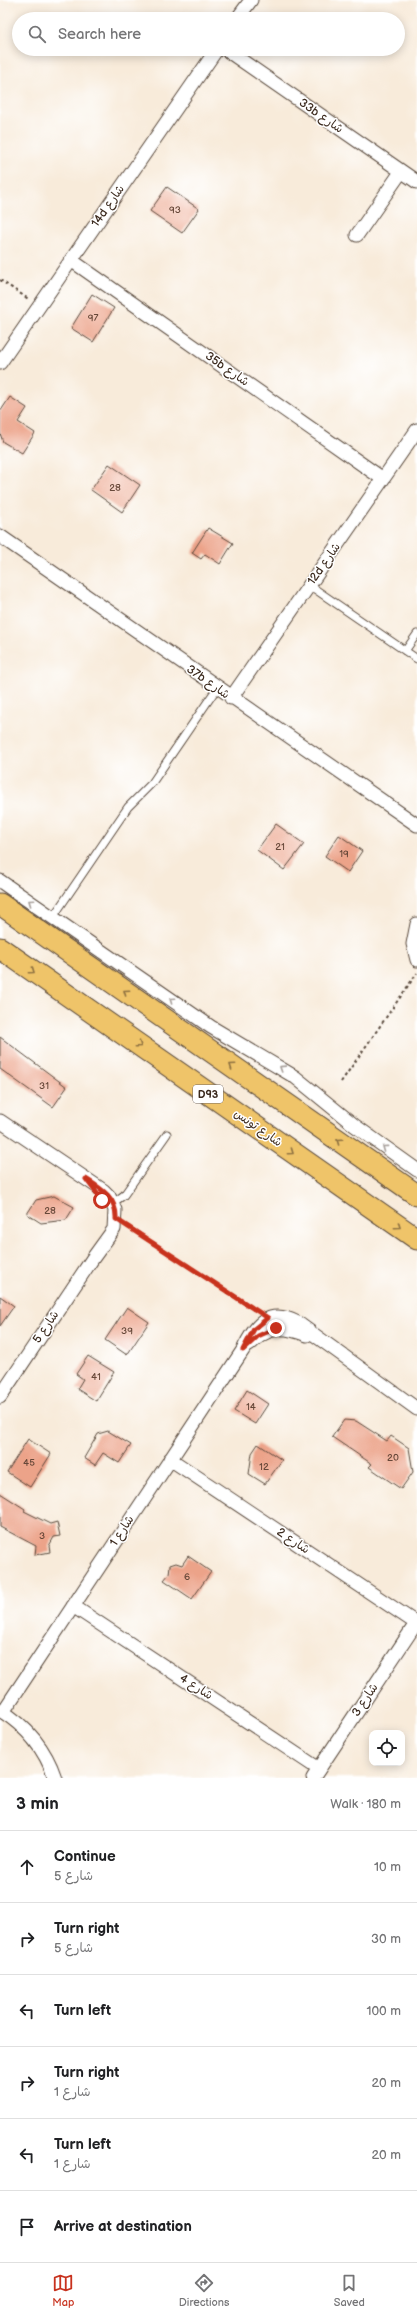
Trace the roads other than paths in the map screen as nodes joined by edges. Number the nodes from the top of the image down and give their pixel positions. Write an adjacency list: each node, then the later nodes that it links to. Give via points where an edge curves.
1 (251, 0): 2 (street)
2 (243, 12)
3 (212, 56): 8 (street, 14d شارع)
4 (234, 56): 5 (street, 33b شارع)
5 (401, 172): 6 (street, 33b شارع); 7 (street)
6 (417, 182)
7 (357, 235)
8 (71, 260): 9 (street, 14d شارع); 11 (street, 35b شارع)
9 (0, 363)
10 (417, 430): 11 (street, 12d شارع)
11 (383, 479): 13 (street, 12d شارع)
12 (0, 536): 17 (street, 37b شارع)
13 (309, 585): 15 (lane); 18 (street, 12d شارع)
14 (417, 634): 15 (lane)
15 (405, 651): 16 (lane)
16 (417, 659)
17 (217, 688): 18 (street, 37b شارع); 22 (lane, via 152,783 128,807)
18 (231, 698): 19 (street, 37b شارع)
19 (417, 825)
20 (0, 881): 22 (street, one-way to 20)
21 (0, 904): 30 (main road, one-way to 21)
22 (53, 917): 28 (street, one-way to 22, via 354,1125 295,1077 211,1027)
23 (417, 924): 25 (street, via 413,936)
24 (0, 948): 32 (main road, شارع تونس / D93, one-way to 32)
25 (416, 956)
26 (0, 1121): 29 (street, شارع 5)
27 (167, 1134): 31 (lane, via 124,1195)
28 (417, 1170)
29 (86, 1179): 31 (street, شارع 5, via 104,1191); 33 (street, شارع 5, via 102,1200 108,1213 106,1228)
30 (417, 1195)
31 (113, 1203): 33 (street, شارع 5, via 116,1219 111,1235)
32 (417, 1239)
33 (93, 1258): 36 (street, شارع 5)
34 (318, 1339): 35 (street, شارع 1, via 294,1330 276,1328 258,1336); 35 (street, شارع 1, via 293,1320 282,1317 268,1318 254,1329); 37 (street, شارع 1)
35 (243, 1350): 38 (street, شارع 1)
36 (0, 1397)
37 (417, 1410)
38 (170, 1459): 39 (street, شارع 1); 40 (street, شارع 2)
39 (73, 1606): 41 (street, شارع 1); 42 (street, شارع 4)
40 (417, 1623): 42 (street, شارع 3)
41 (2, 1711): 43 (street, via 34,1738)
42 (316, 1773)
43 (55, 1778)

